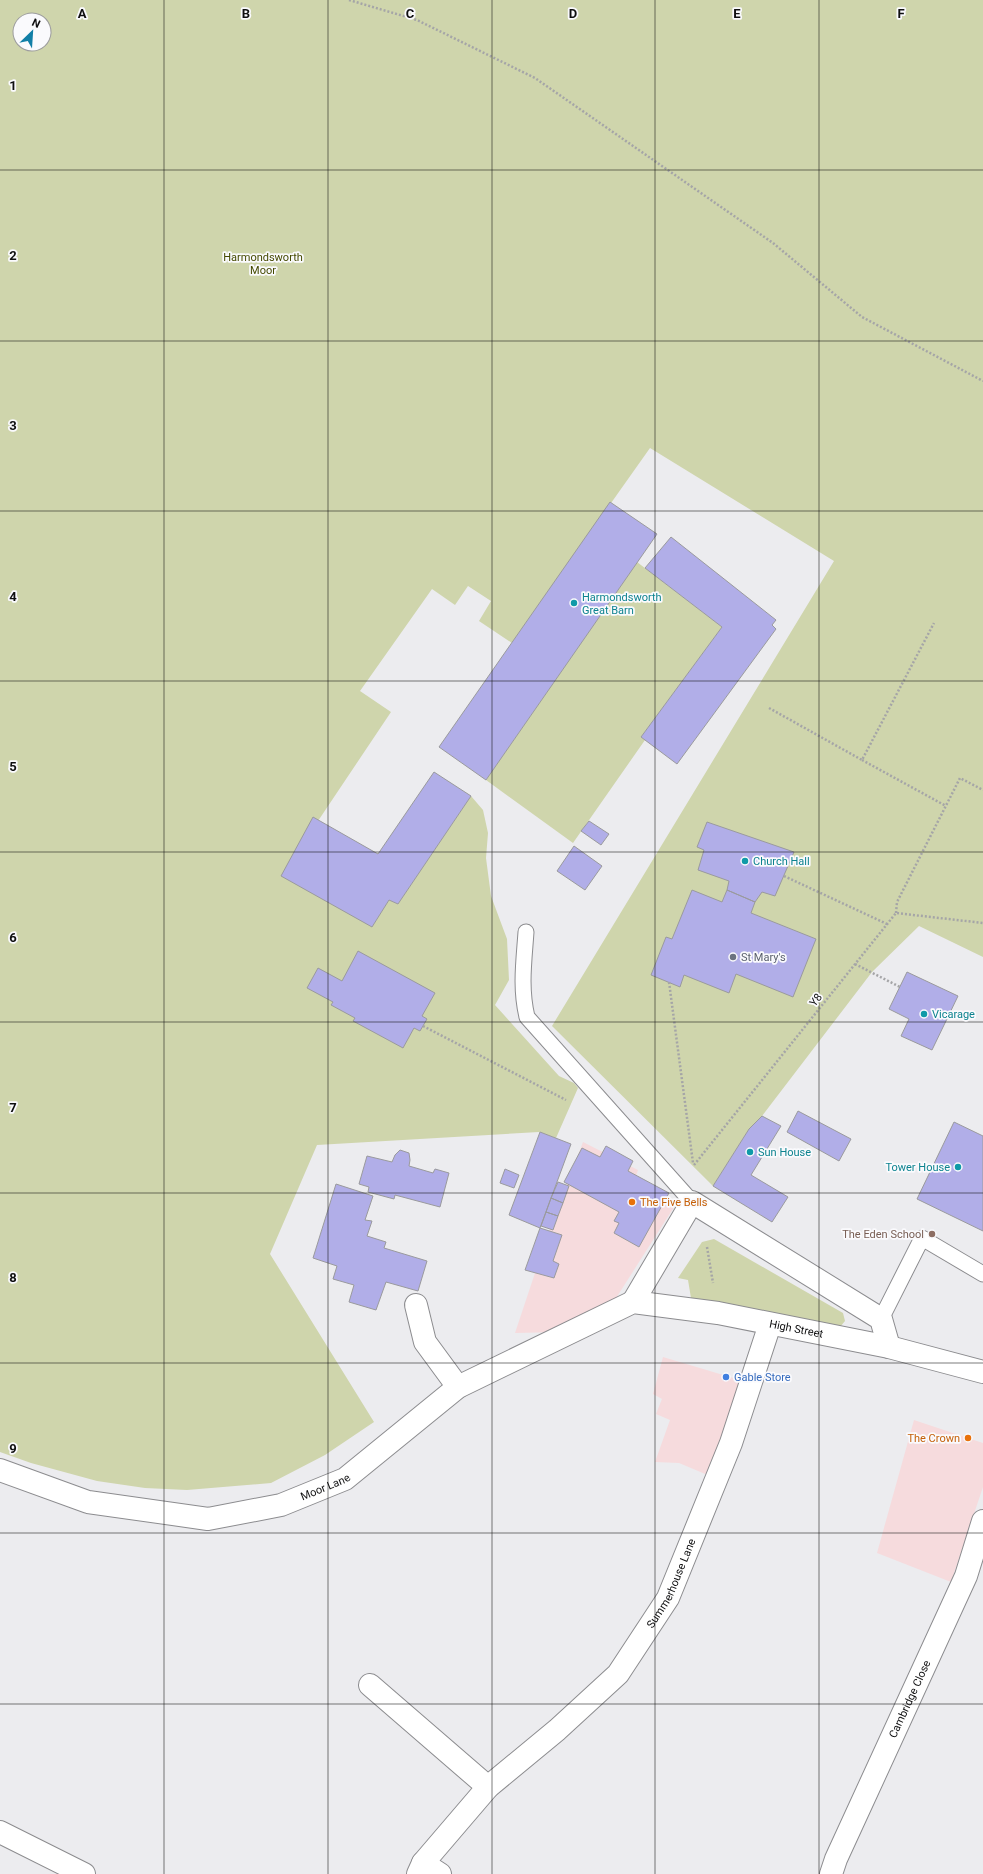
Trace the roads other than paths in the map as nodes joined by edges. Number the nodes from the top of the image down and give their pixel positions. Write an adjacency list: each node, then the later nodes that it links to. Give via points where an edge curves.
1 (526, 932): 2 (lane, via 522,984 527,1017)
2 (696, 1204): 4 (street); 6 (street)
3 (983, 1274): 6 (lane, via 922,1238)
4 (633, 1302): 7 (street, High Street, via 718,1313); 10 (street, Moor Lane)
5 (416, 1305): 10 (street, via 425,1342)
6 (881, 1319): 8 (street)
7 (770, 1324): 8 (street, High Street); 14 (street, Summerhouse Lane, via 731,1443 668,1598 618,1674 557,1730)
8 (889, 1347): 9 (street, High Street)
9 (983, 1372)
10 (458, 1387): 11 (street, Moor Lane, via 346,1478 281,1505 208,1519 88,1502)
11 (0, 1470)
12 (983, 1521): 18 (street, Cambridge Close, via 966,1576)
13 (370, 1685): 14 (street)
14 (488, 1787): 16 (street, Summerhouse Lane)
15 (0, 1832): 17 (street)
16 (427, 1870)
17 (84, 1874)
18 (830, 1874)

